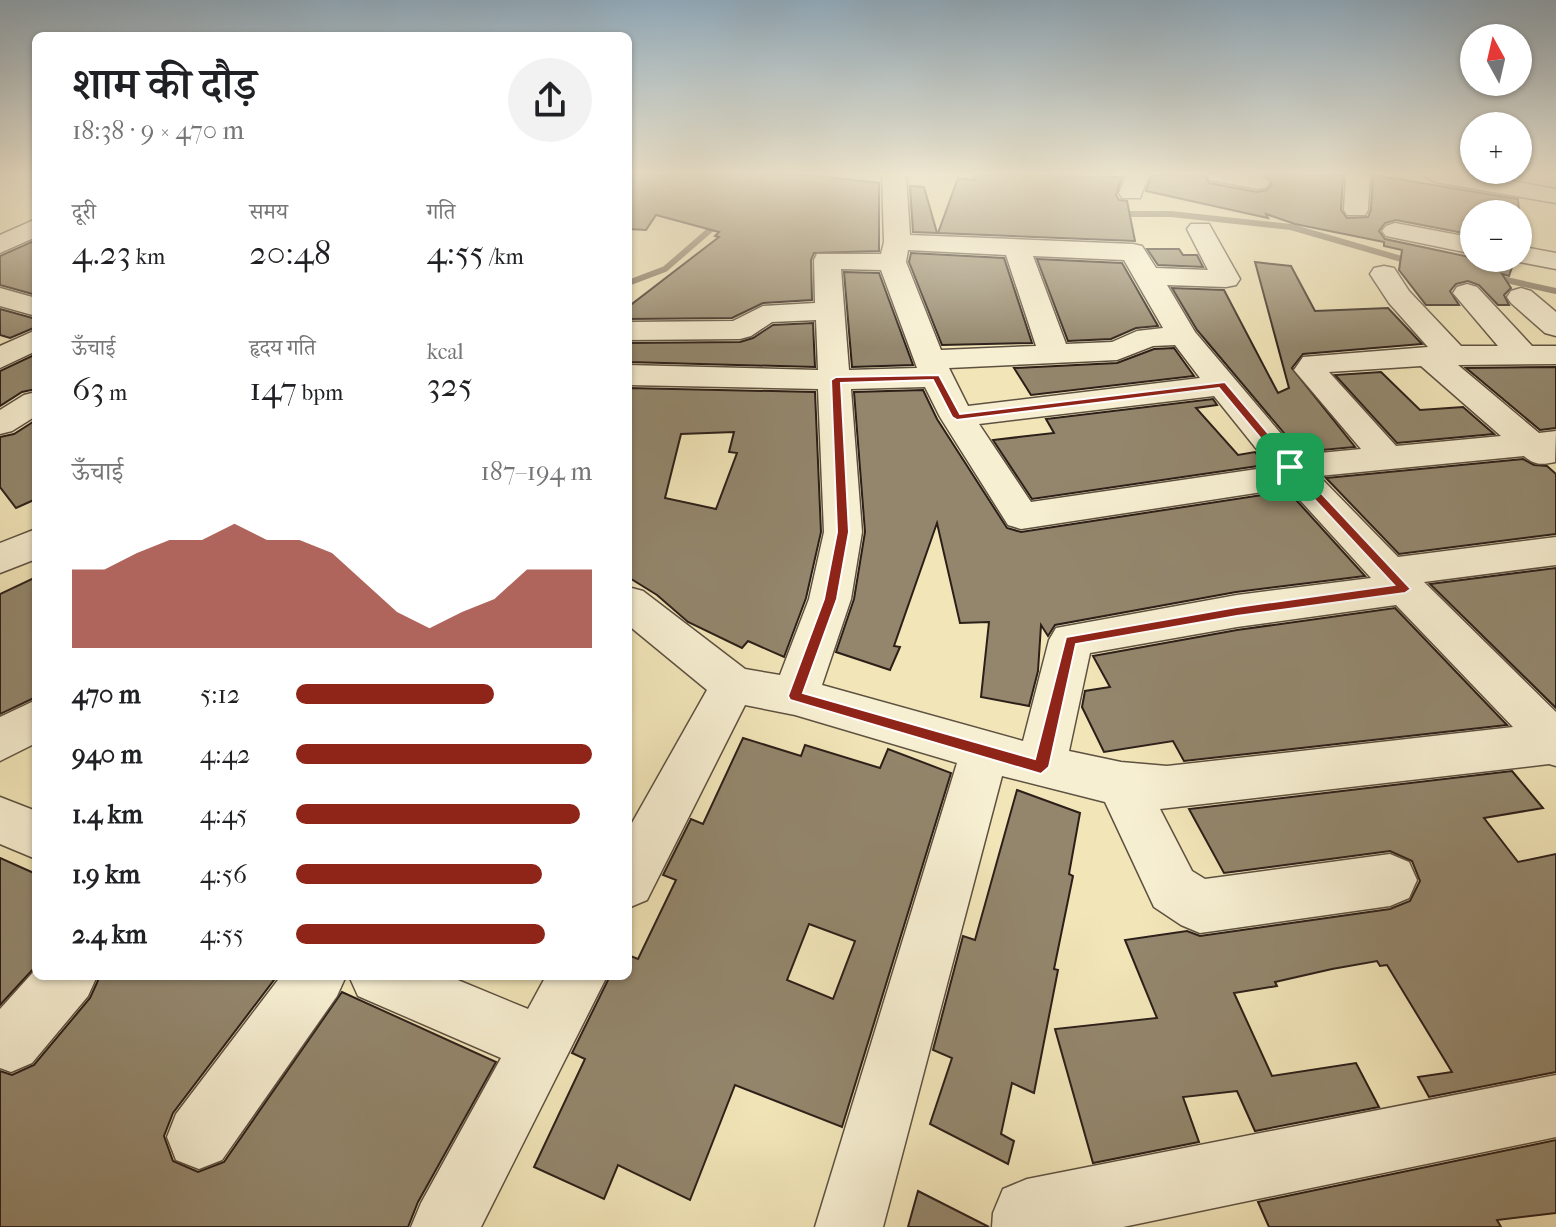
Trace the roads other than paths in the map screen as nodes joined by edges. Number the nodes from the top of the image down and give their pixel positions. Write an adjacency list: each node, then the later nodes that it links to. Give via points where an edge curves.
1 (25, 232): 6 (street)
2 (895, 232): 8 (street)
3 (1202, 232): 12 (street, via 1226,279)
4 (1402, 232): 5 (street)
5 (1460, 243)
6 (0, 245)
7 (1016, 245): 8 (street); 12 (street, via 1133,252); 23 (street)
8 (895, 252): 18 (street, via 827,260); 28 (street)
9 (1532, 257): 10 (street)
10 (1556, 261)
11 (1384, 274): 26 (street)
12 (1146, 276): 21 (street)
13 (32, 282): 15 (street)
14 (1467, 293): 24 (street)
15 (2, 297): 17 (street)
16 (1521, 297): 19 (street)
17 (32, 306)
18 (831, 311): 20 (street, via 763,315 740,330); 30 (street)
19 (1556, 327)
20 (632, 331)
21 (1183, 336): 23 (street, via 1148,337 1117,351); 31 (street)
22 (32, 341): 27 (street)
23 (1054, 353): 28 (street)
24 (1523, 355): 25 (street); 26 (street)
25 (1556, 355)
26 (1440, 356): 35 (street); 36 (street, via 1314,364 1310,370)
27 (0, 359)
28 (933, 368): 30 (street); 33 (street)
29 (632, 375): 30 (street)
30 (836, 380): 44 (street, via 843,532 830,599)
31 (1222, 385): 33 (street); 37 (street)
32 (32, 404): 34 (street)
33 (957, 417): 37 (street, via 1021,516)
34 (0, 424)
35 (1547, 450): 36 (street)
36 (1386, 456): 37 (street)
37 (1295, 471): 41 (street)
38 (32, 545): 40 (street)
39 (1556, 551): 41 (street)
40 (0, 559)
41 (1399, 580): 46 (street); 49 (street, via 1071,640)
42 (632, 605): 43 (street)
43 (733, 685): 44 (street); 51 (street)
44 (795, 696): 48 (street)
45 (32, 721): 47 (street)
46 (1548, 726): 50 (street, via 1167,788)
47 (0, 741)
48 (984, 753): 49 (street); 62 (street)
49 (1041, 767): 50 (street)
50 (1121, 784): 52 (street, via 1173,889 1200,906)
51 (632, 874)
52 (1390, 880)
53 (65, 980): 57 (street)
54 (314, 980): 60 (street)
55 (388, 980): 58 (street)
56 (576, 980): 58 (street)
57 (11, 1042)
58 (541, 1044): 61 (street)
59 (1556, 1106): 63 (street, via 1027,1213)
60 (199, 1137)
61 (445, 1227)
62 (849, 1227)
63 (1026, 1227)

